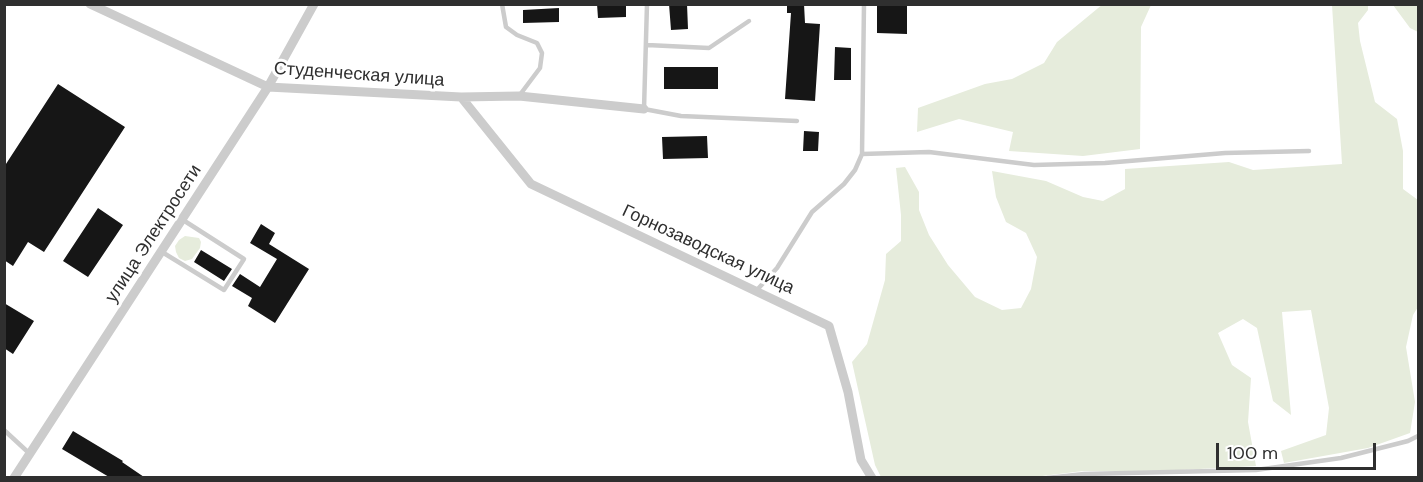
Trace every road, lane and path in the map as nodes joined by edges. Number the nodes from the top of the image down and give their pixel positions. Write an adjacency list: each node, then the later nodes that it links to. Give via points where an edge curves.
1 (90, 4): 8 (street, Студенческая улица)
2 (314, 4): 8 (street, улица Электросети)
3 (502, 4): 9 (lane, via 506,27 537,43 542,53 540,68)
4 (646, 4): 7 (lane)
5 (864, 4): 14 (lane)
6 (749, 21): 7 (lane, via 709,48)
7 (647, 45): 11 (lane)
8 (268, 87): 10 (street, Студенческая улица); 15 (street, улица Электросети)
9 (519, 96): 10 (street, Студенческая улица); 11 (street, Студенческая улица)
10 (461, 97): 17 (street, Горнозаводская улица, via 531,184)
11 (644, 109): 12 (lane, via 681,116)
12 (797, 121)
13 (1309, 151): 14 (lane, via 1034,165 929,152)
14 (862, 154): 17 (lane, via 855,170 812,212 777,268)
15 (183, 220): 16 (street, улица Электросети); 16 (lane, via 244,259 229,283 224,290)
16 (162, 252): 20 (street, улица Электросети)
17 (756, 291): 22 (street, Горнозаводская улица, via 829,326 848,392 861,460)
18 (4, 430): 20 (lane)
19 (1419, 436): 23 (lane, via 1341,458 1256,470)
20 (30, 454): 21 (street, улица Электросети)
21 (15, 477)
22 (872, 477)
23 (1047, 477)

